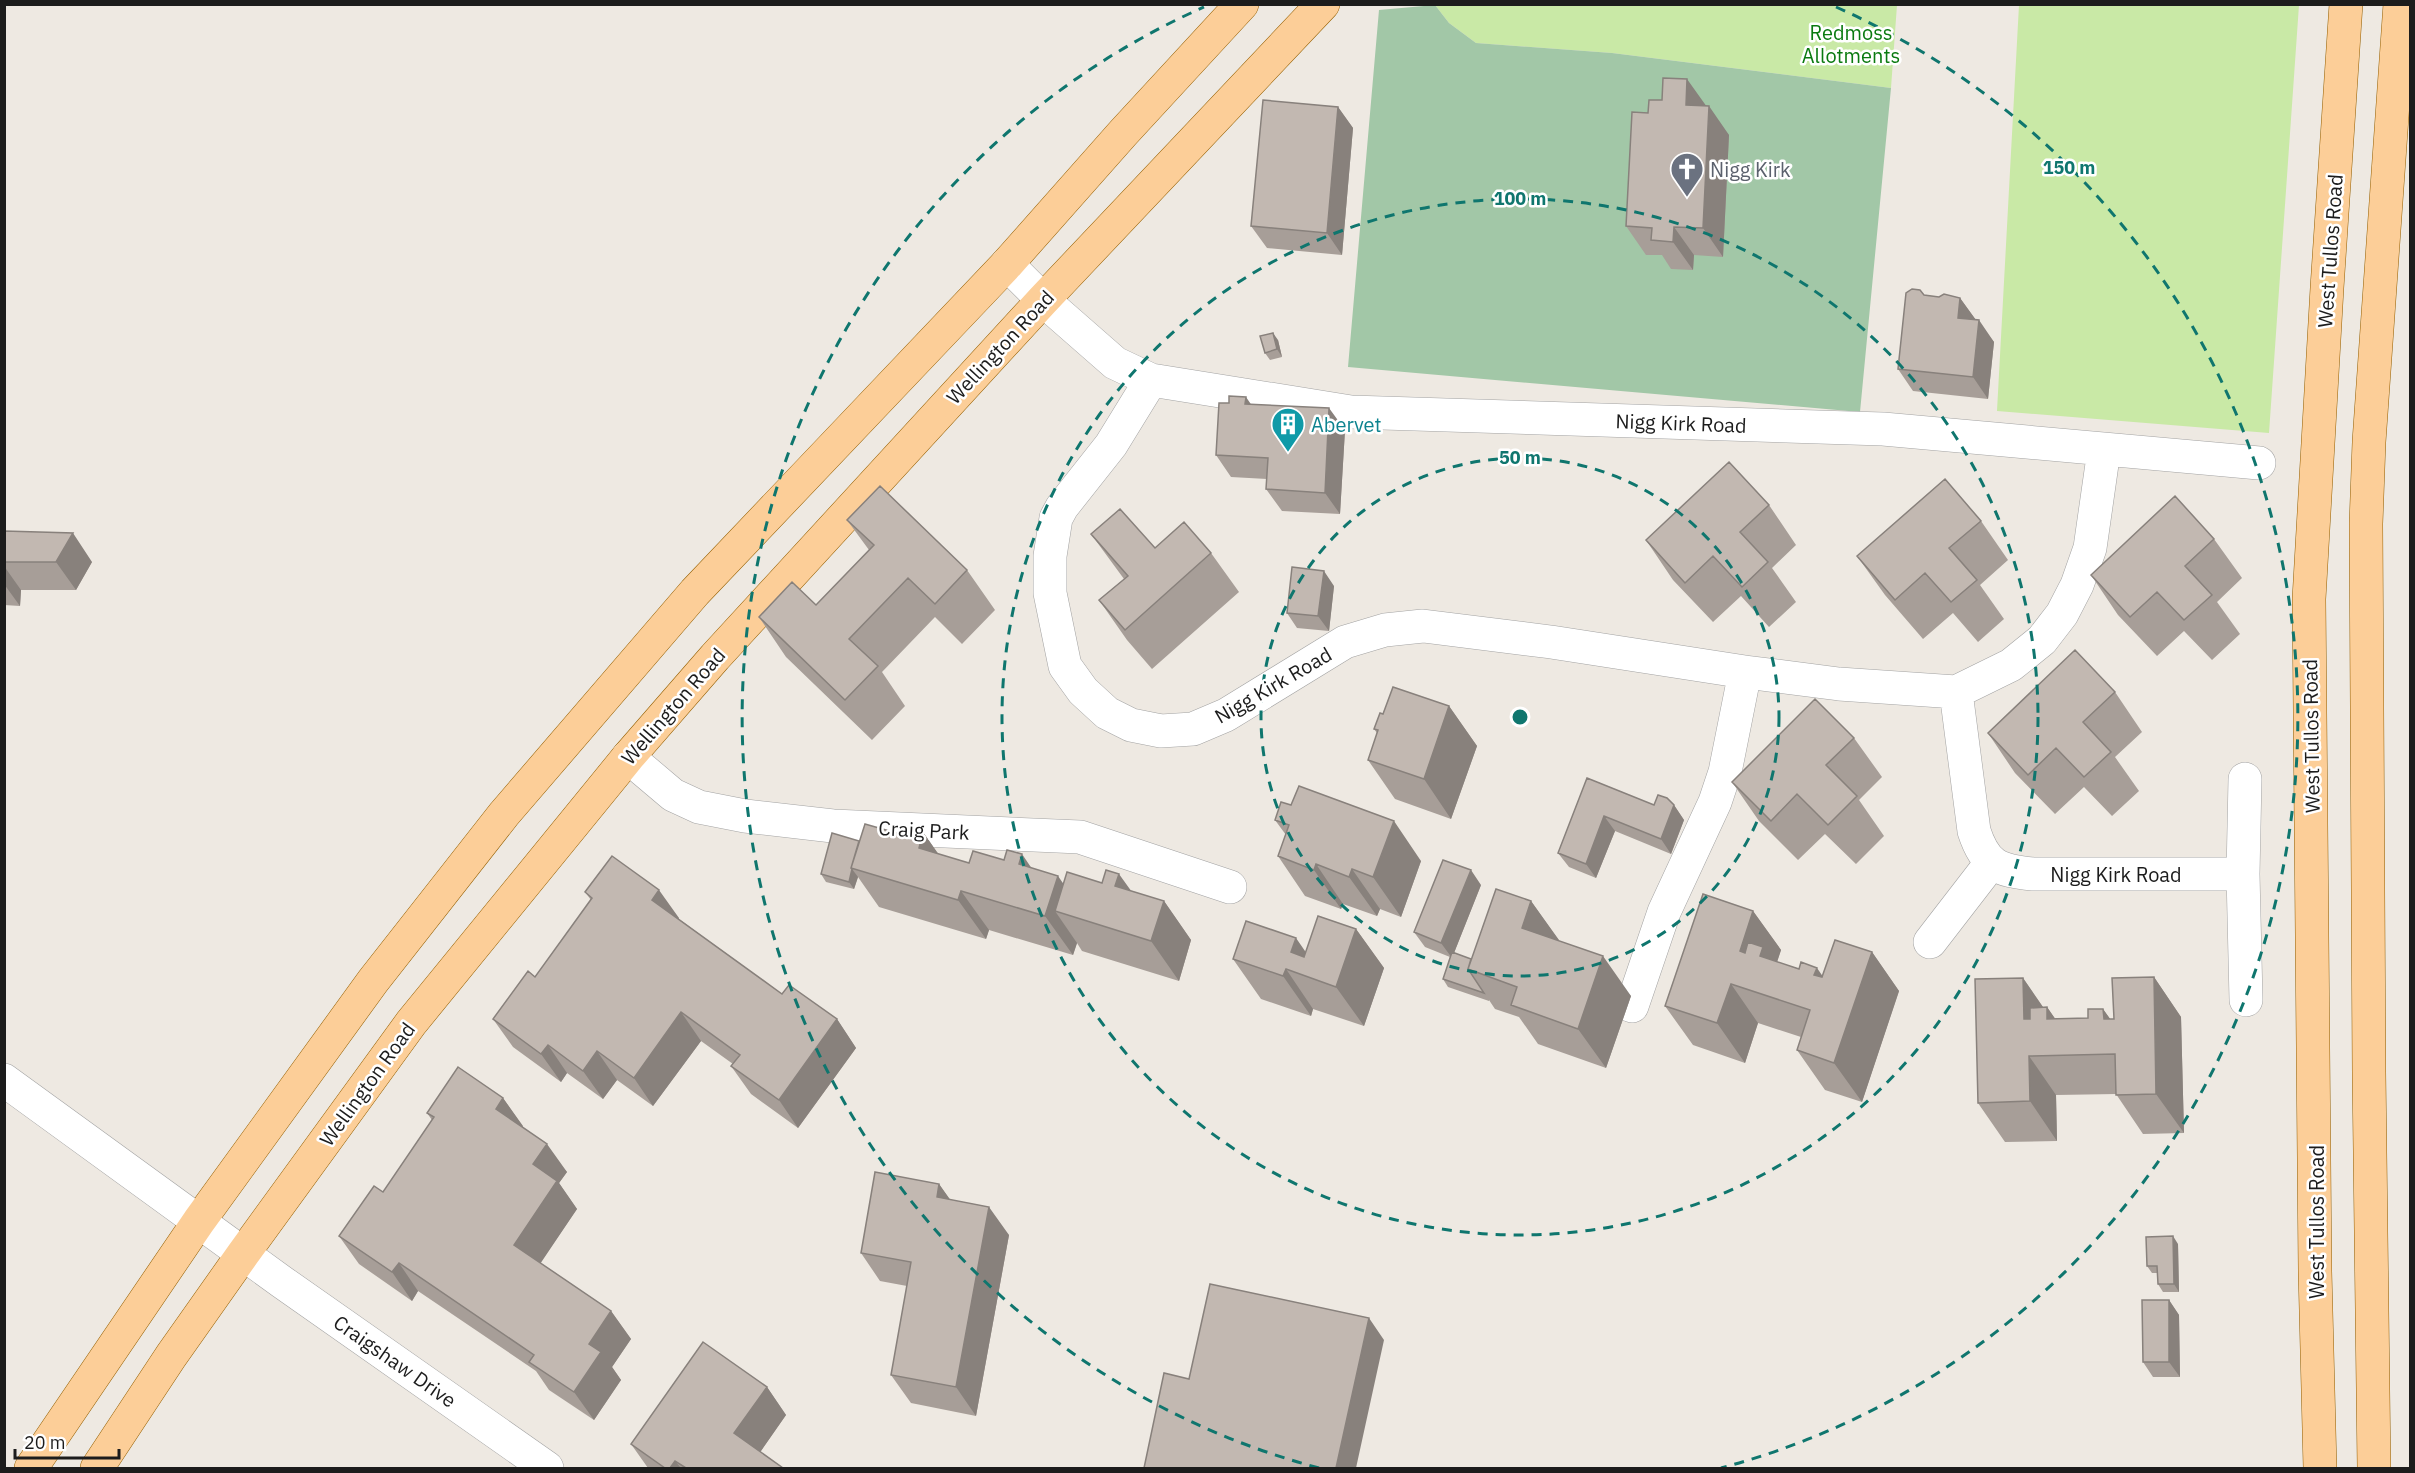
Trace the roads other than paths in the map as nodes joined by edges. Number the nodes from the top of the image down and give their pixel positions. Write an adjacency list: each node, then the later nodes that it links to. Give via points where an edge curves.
1 (1242, 4): 5 (main road)
2 (1323, 4): 6 (main road, Wellington Road)
3 (2346, 4): 26 (main road, West Tullos Road, via 2309,599)
4 (2400, 4): 27 (main road, via 2366,524)
5 (1007, 264): 6 (street, Nigg Kirk Road); 21 (main road, via 695,592 504,814 373,981)
6 (1043, 300): 7 (street, Nigg Kirk Road, via 1115,363); 12 (main road, Wellington Road)
7 (1151, 380): 8 (street, Nigg Kirk Road, via 1351,412 1883,429); 10 (street, Nigg Kirk Road, via 1111,445 1062,507 1056,518 1050,556 1050,593 1065,666 1083,691 1107,713 1161,731 1193,729 1226,715 1345,642 1385,630 1423,626)
8 (2104, 450): 9 (street, Nigg Kirk Road); 11 (street, via 2090,548 2062,614 2042,640 2011,665)
9 (2259, 463)
10 (1745, 672): 11 (street, Nigg Kirk Road, via 1839,684); 19 (street, via 1722,782 1664,912)
11 (1956, 692): 14 (street, via 1974,831 1980,849)
12 (628, 757): 16 (street, Craig Park, via 673,795 699,807 833,826 1080,837); 22 (main road, Wellington Road, via 411,1023)
13 (2245, 779): 15 (street)
14 (1991, 863): 15 (street, Nigg Kirk Road, via 2009,872 2033,874); 17 (street)
15 (2243, 873): 18 (street)
16 (1230, 887)
17 (1930, 942)
18 (2246, 1000)
19 (1632, 1006)
20 (4, 1080): 21 (street, Craigshaw Drive)
21 (199, 1221): 22 (street, Craigshaw Drive); 23 (main road)
22 (243, 1254): 24 (main road, Wellington Road); 25 (street, Craigshaw Drive)
23 (31, 1468)
24 (97, 1468)
25 (547, 1468)
26 (2320, 1468)
27 (2374, 1468)

